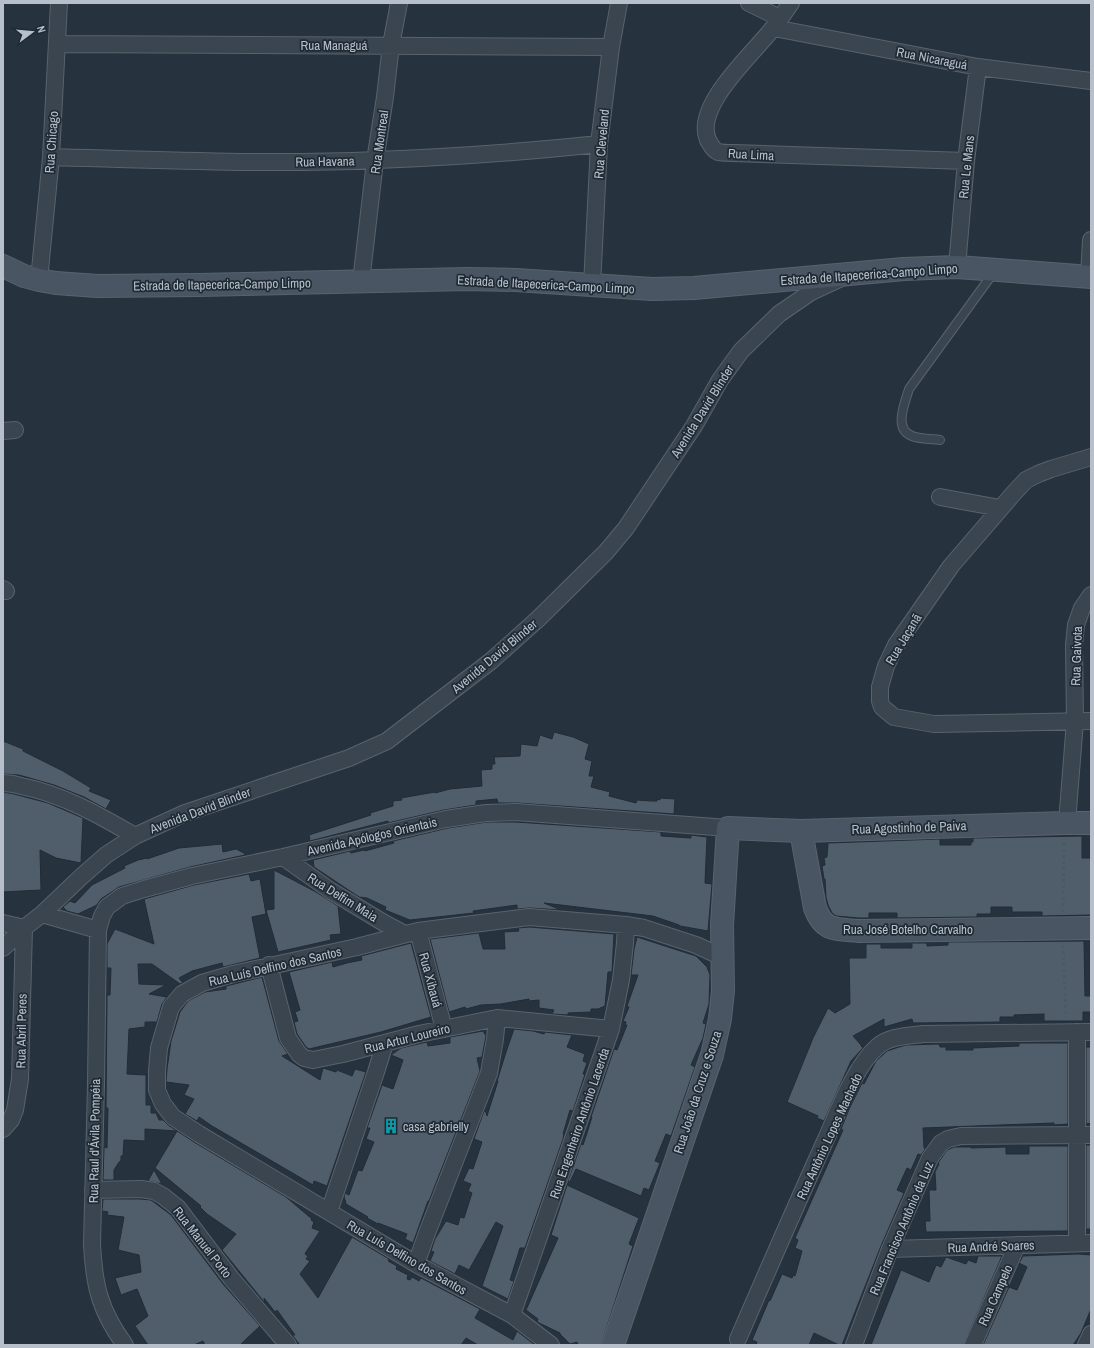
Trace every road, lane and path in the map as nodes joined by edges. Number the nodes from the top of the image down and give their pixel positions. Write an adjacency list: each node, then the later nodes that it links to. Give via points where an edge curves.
1 (59, 3): 7 (street, Rua Chicago)
2 (399, 3): 8 (street, Rua Montreal)
3 (619, 3): 9 (street, Rua Cleveland)
4 (749, 3): 6 (street, Rua Nicaraguá)
5 (791, 3): 6 (street, Rua Lima)
6 (777, 23): 10 (street, Rua Nicaraguá); 15 (street, Rua Lima, via 715,98 706,125 707,136 713,149 733,153)
7 (57, 44): 8 (street, Rua Managuá); 13 (street, Rua Chicago)
8 (391, 45): 9 (street, Rua Managuá); 14 (street, Rua Montreal, via 386,97)
9 (611, 47): 12 (street, Rua Cleveland)
10 (978, 67): 11 (street, Rua Nicaraguá); 15 (street, Rua Le Mans)
11 (1091, 81)
12 (599, 144): 14 (street, Rua Havana, via 494,154); 24 (street, Rua Cleveland)
13 (51, 157): 14 (street, Rua Havana, via 239,162); 22 (street, Rua Chicago)
14 (375, 160): 23 (street, Rua Montreal)
15 (966, 161): 18 (street, Rua Le Mans)
16 (1091, 240): 21 (street)
17 (3, 266): 22 (main road, Estrada de Itapecerica-Campo Limpo)
18 (957, 267): 19 (main road, Estrada de Itapecerica-Campo Limpo); 20 (main road, Estrada de Itapecerica-Campo Limpo)
19 (996, 269): 21 (main road, Estrada de Itapecerica-Campo Limpo); 25 (lane, via 906,397 902,412 902,427 906,434)
20 (848, 274): 24 (main road, Estrada de Itapecerica-Campo Limpo, via 694,288); 37 (street, Avenida David Blinder, via 811,292 779,314 741,351 626,528 606,552 538,619 413,722 388,741 349,758 230,797)
21 (1090, 277)
22 (39, 280): 23 (main road, Estrada de Itapecerica-Campo Limpo, via 97,286)
23 (361, 282): 24 (main road, Estrada de Itapecerica-Campo Limpo, via 422,279 516,280)
24 (592, 286)
25 (940, 440)
26 (1091, 457): 28 (street, Rua Jaçanã, via 1065,464 1026,480)
27 (940, 497): 28 (street)
28 (1000, 508): 31 (street, Rua Jaçanã, via 951,566 896,645 880,687 880,701 886,711 894,717 934,724)
29 (1088, 604): 31 (street, Rua Gaivota, via 1076,625)
30 (1091, 722): 31 (street, Rua Jaçanã)
31 (1074, 727): 33 (street, Rua Gaivota)
32 (3, 783): 37 (street, via 39,789)
33 (1067, 823): 34 (main road, Rua Agostinho de Paiva); 36 (main road, Rua Agostinho de Paiva)
34 (1091, 823)
35 (728, 828): 36 (main road, Rua Agostinho de Paiva); 38 (street, Avenida Apólogos Orientais, via 558,814 486,813 446,819); 47 (main road, Rua João da Cruz e Souza)
36 (800, 831): 43 (main road, Rua José Botelho Carvalho, via 815,908 825,925 836,929 859,931)
37 (135, 836): 39 (street, Avenida David Blinder, via 106,855)
38 (283, 857): 44 (street, Avenida Apólogos Orientais, via 192,876 122,896 107,907); 45 (street, Rua Delfim Maia, via 331,891 384,923)
39 (42, 914): 42 (street, Avenida David Blinder); 44 (street)
40 (3, 923): 42 (street)
41 (626, 925): 45 (street, Rua Luís Delfino dos Santos, via 529,917); 47 (street, Rua Luís Delfino dos Santos, via 660,933); 51 (street, Rua Engenheiro Antônio Lacerda, via 621,980)
42 (24, 928): 46 (street, Avenida David Blinder); 54 (street, Rua Abril Peres, via 20,1079 15,1110)
43 (1091, 928)
44 (98, 930): 56 (street, Rua Raul d'Ávila Pompéia)
45 (411, 932): 48 (street, Rua Luís Delfino dos Santos, via 357,947); 50 (street, Rua Xibauá)
46 (3, 948)
47 (722, 957): 68 (main road, Rua João da Cruz e Souza, via 723,992 712,1055)
48 (269, 965): 53 (street, Rua Artur Loureiro, via 288,1038 304,1058 313,1060); 57 (street, Rua Luís Delfino dos Santos, via 202,983 182,994 171,1007 159,1048 157,1090 173,1117)
49 (497, 1018): 50 (street, Rua Artur Loureiro); 51 (street, Rua Artur Loureiro); 61 (street, via 489,1072)
50 (444, 1029): 53 (street, Rua Artur Loureiro)
51 (611, 1029): 62 (street, Rua Engenheiro Antônio Lacerda)
52 (1084, 1032): 55 (street); 64 (street, Rua Antônio Lopes Machado, via 923,1034 896,1038 875,1048 864,1061 848,1090)
53 (384, 1043): 57 (street)
54 (3, 1129)
55 (1084, 1135): 58 (street); 60 (street, Rua Francisco Antônio da Luz, via 961,1136 941,1143 930,1158)
56 (93, 1190): 65 (street, Rua Raul d'Ávila Pompéia, via 93,1270 98,1294 109,1321); 66 (street, Rua Manuel Porto, via 141,1188 163,1196 178,1208 231,1278)
57 (328, 1212): 61 (street, Rua Luís Delfino dos Santos)
58 (1084, 1243): 59 (street, Rua André Soares)
59 (1017, 1244): 60 (street, Rua André Soares); 70 (street, Rua Campelo)
60 (890, 1249): 69 (street, Rua Francisco Antônio da Luz)
61 (416, 1264): 62 (street, Rua Luís Delfino dos Santos)
62 (512, 1316): 67 (street, Rua Luís Delfino dos Santos)
63 (1091, 1334): 71 (street)
64 (738, 1339)
65 (124, 1345)
66 (288, 1345)
67 (551, 1345)
68 (613, 1345)
69 (854, 1345)
70 (973, 1345)
71 (1086, 1345)

